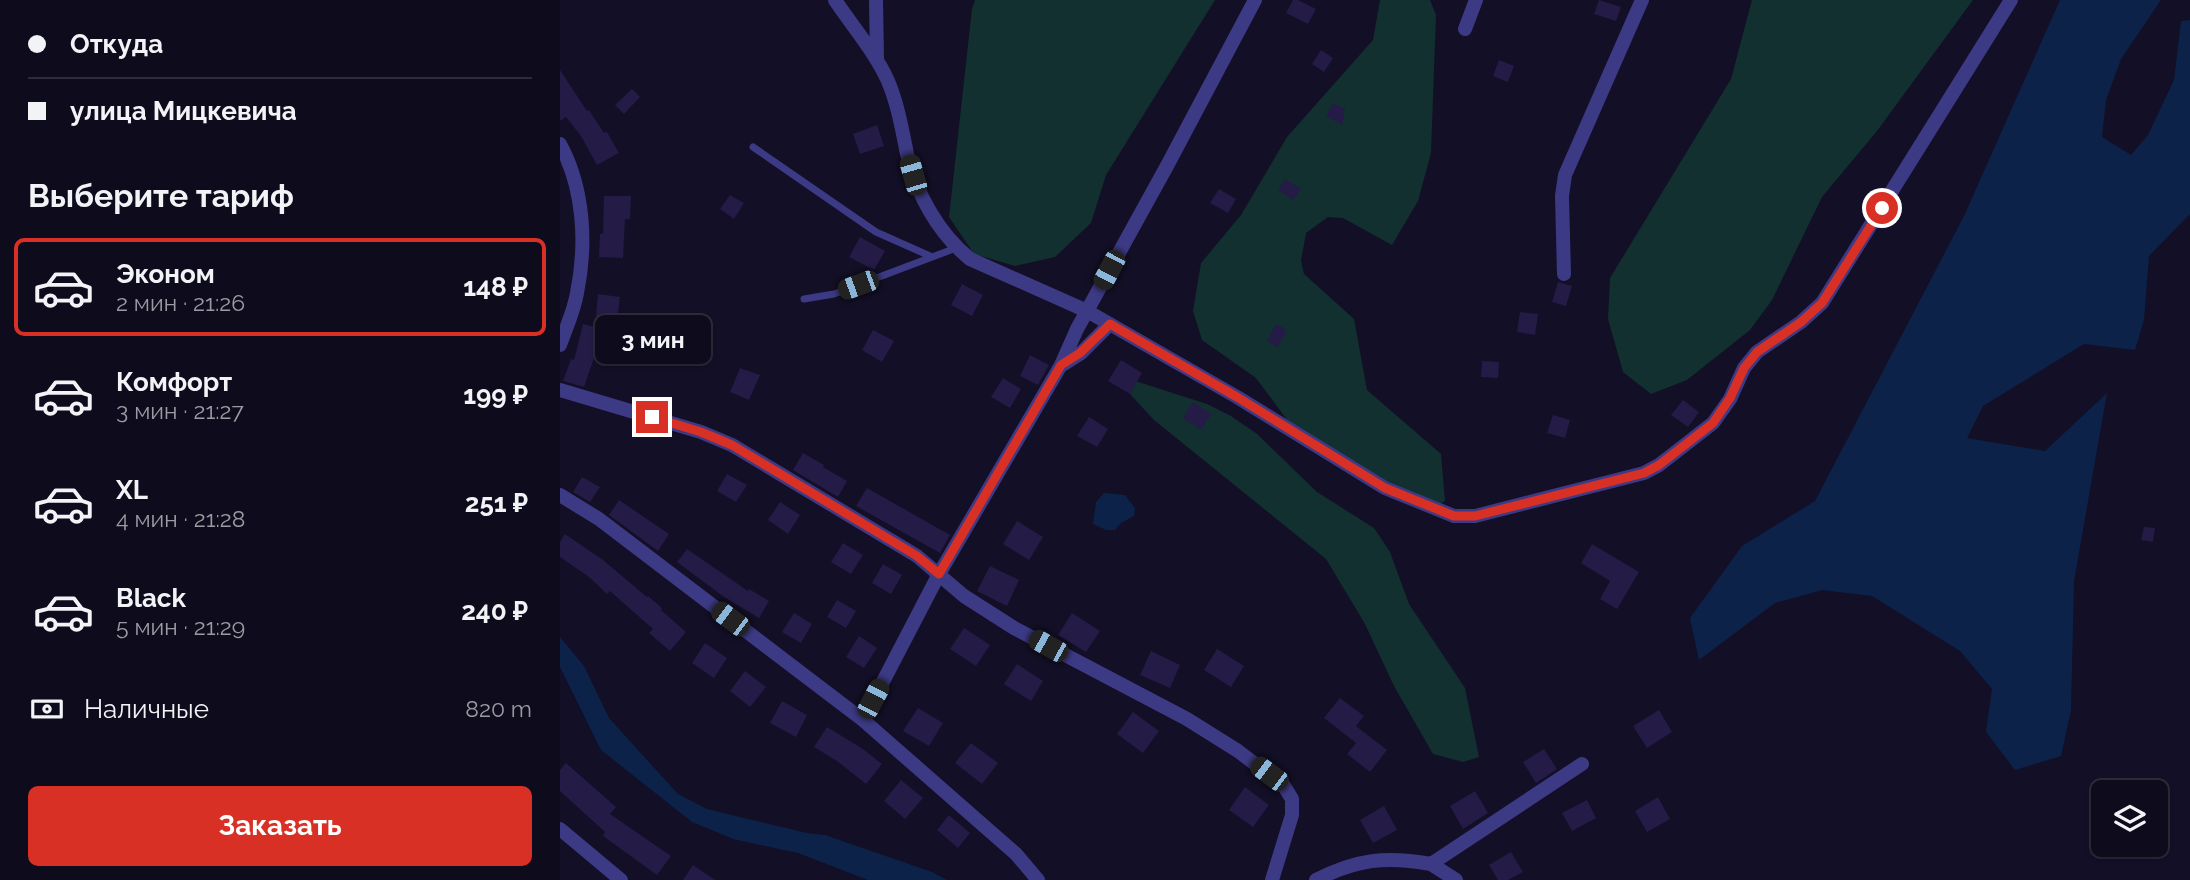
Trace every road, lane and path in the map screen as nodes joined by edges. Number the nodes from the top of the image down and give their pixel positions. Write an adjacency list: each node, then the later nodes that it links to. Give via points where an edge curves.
1 (835, 0): 8 (street)
2 (876, 0): 8 (street)
3 (1255, 0): 15 (street)
4 (1476, 0): 7 (street)
5 (1642, 0): 13 (street, via 1565,175)
6 (2011, 0): 16 (street, via 1822,303 1757,352 1713,423 1644,473 1475,516 1454,516 1385,488)
7 (1465, 29)
8 (877, 59): 11 (street, via 894,96 913,175 934,217)
9 (560, 144): 17 (street, via 580,204 583,250 577,295)
10 (753, 148): 12 (lane, via 876,232)
11 (956, 247): 12 (lane); 15 (street, via 970,259)
12 (930, 256): 14 (lane, via 834,294)
13 (1563, 274)
14 (804, 299)
15 (1087, 311): 16 (street); 18 (street)
16 (1110, 324): 18 (street)
17 (560, 345)
18 (1061, 365): 21 (street)
19 (560, 390): 21 (street, via 732,445 917,556)
20 (560, 495): 22 (street, via 599,519)
21 (939, 574): 22 (street); 28 (street, via 1014,628 1186,719 1284,786 1292,799 1292,815)
22 (863, 720): 27 (street, via 1016,854)
23 (1581, 764): 25 (street)
24 (560, 829): 26 (street)
25 (1431, 864): 29 (street, via 1399,858 1365,862); 30 (street)
26 (621, 880)
27 (1038, 880)
28 (1272, 880)
29 (1316, 880)
30 (1456, 880)

